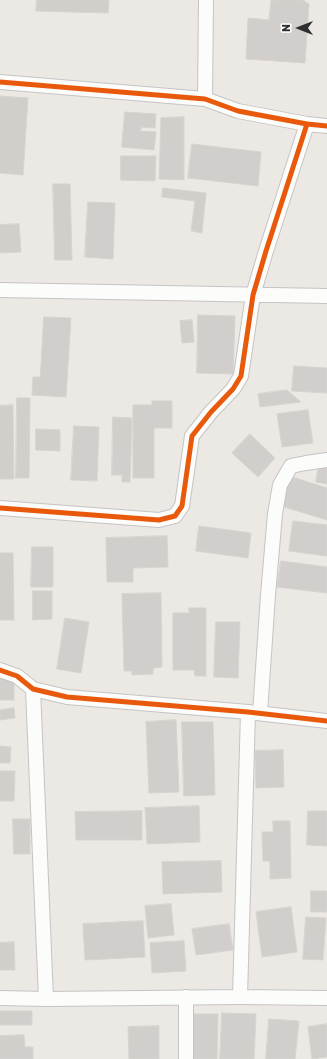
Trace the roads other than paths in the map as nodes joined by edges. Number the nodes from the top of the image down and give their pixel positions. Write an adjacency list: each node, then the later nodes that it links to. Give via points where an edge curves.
1 (206, 0): 3 (street)
2 (0, 82): 3 (street)
3 (205, 99): 4 (street, via 238,111)
4 (307, 124): 5 (street); 7 (street)
5 (327, 126)
6 (0, 290): 7 (street)
7 (254, 295): 8 (street); 10 (street, via 241,376 233,389 192,436 182,506 175,516 158,520)
8 (327, 296)
9 (327, 460): 13 (street, via 291,466 280,485)
10 (0, 508)
11 (0, 670): 12 (street, via 17,676)
12 (33, 689): 13 (street, via 67,697); 19 (street)
13 (254, 713): 14 (street); 16 (street)
14 (327, 720)
15 (186, 997): 16 (street); 19 (street); 20 (street)
16 (240, 997): 18 (street)
17 (0, 998): 19 (street)
18 (327, 998)
19 (46, 999)
20 (186, 1059)

